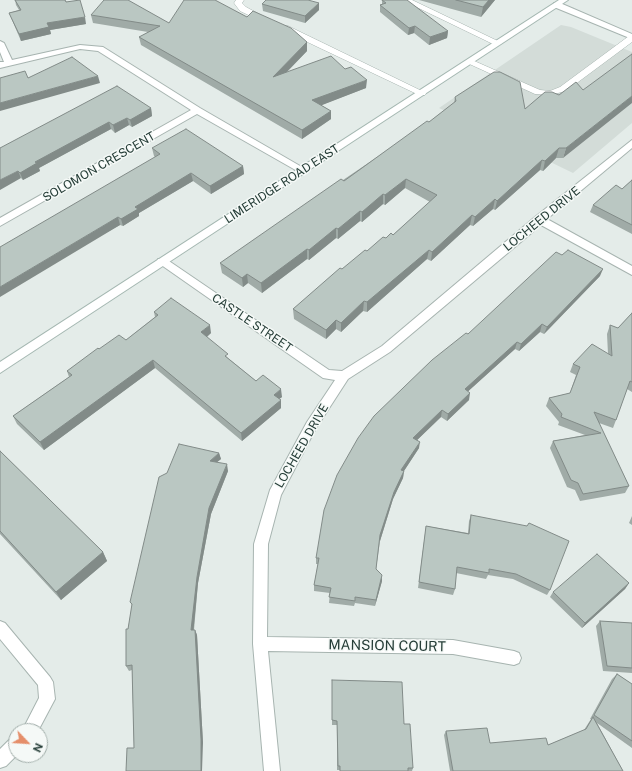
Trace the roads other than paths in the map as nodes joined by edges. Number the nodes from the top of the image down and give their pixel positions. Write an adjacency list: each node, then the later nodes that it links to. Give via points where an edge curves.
1 (240, 0): 10 (lane, via 238,3 243,9)
2 (406, 0): 6 (lane)
3 (561, 2): 4 (street); 6 (street, LIMERIDGE ROAD EAST)
4 (632, 37): 7 (lane, via 563,89 550,94 538,92)
5 (0, 43): 8 (street)
6 (498, 43): 7 (street, LIMERIDGE ROAD EAST)
7 (469, 62): 10 (street, LIMERIDGE ROAD EAST)
8 (9, 63): 9 (street); 11 (street, via 80,47 100,49)
9 (0, 65)
10 (422, 93): 13 (street, LIMERIDGE ROAD EAST)
11 (197, 110): 13 (street); 15 (street, SOLOMON CRESCENT)
12 (632, 143): 14 (street, LOCHEED DRIVE, via 542,220)
13 (302, 170): 16 (street, LIMERIDGE ROAD EAST)
14 (539, 219): 17 (street); 19 (street, LOCHEED DRIVE, via 386,349)
15 (0, 223)
16 (162, 262): 18 (street, LIMERIDGE ROAD EAST); 19 (street, CASTLE STREET, via 327,375)
17 (632, 271)
18 (0, 368)
19 (344, 376): 21 (street, LOCHEED DRIVE, via 311,426 275,494 261,544)
20 (0, 628): 23 (street, via 45,682 47,698)
21 (260, 644): 22 (street, MANSION COURT, via 453,647); 26 (street, LOCHEED DRIVE)
22 (514, 658)
23 (34, 723)
24 (8, 752): 25 (street)
25 (0, 760)
26 (272, 771)

